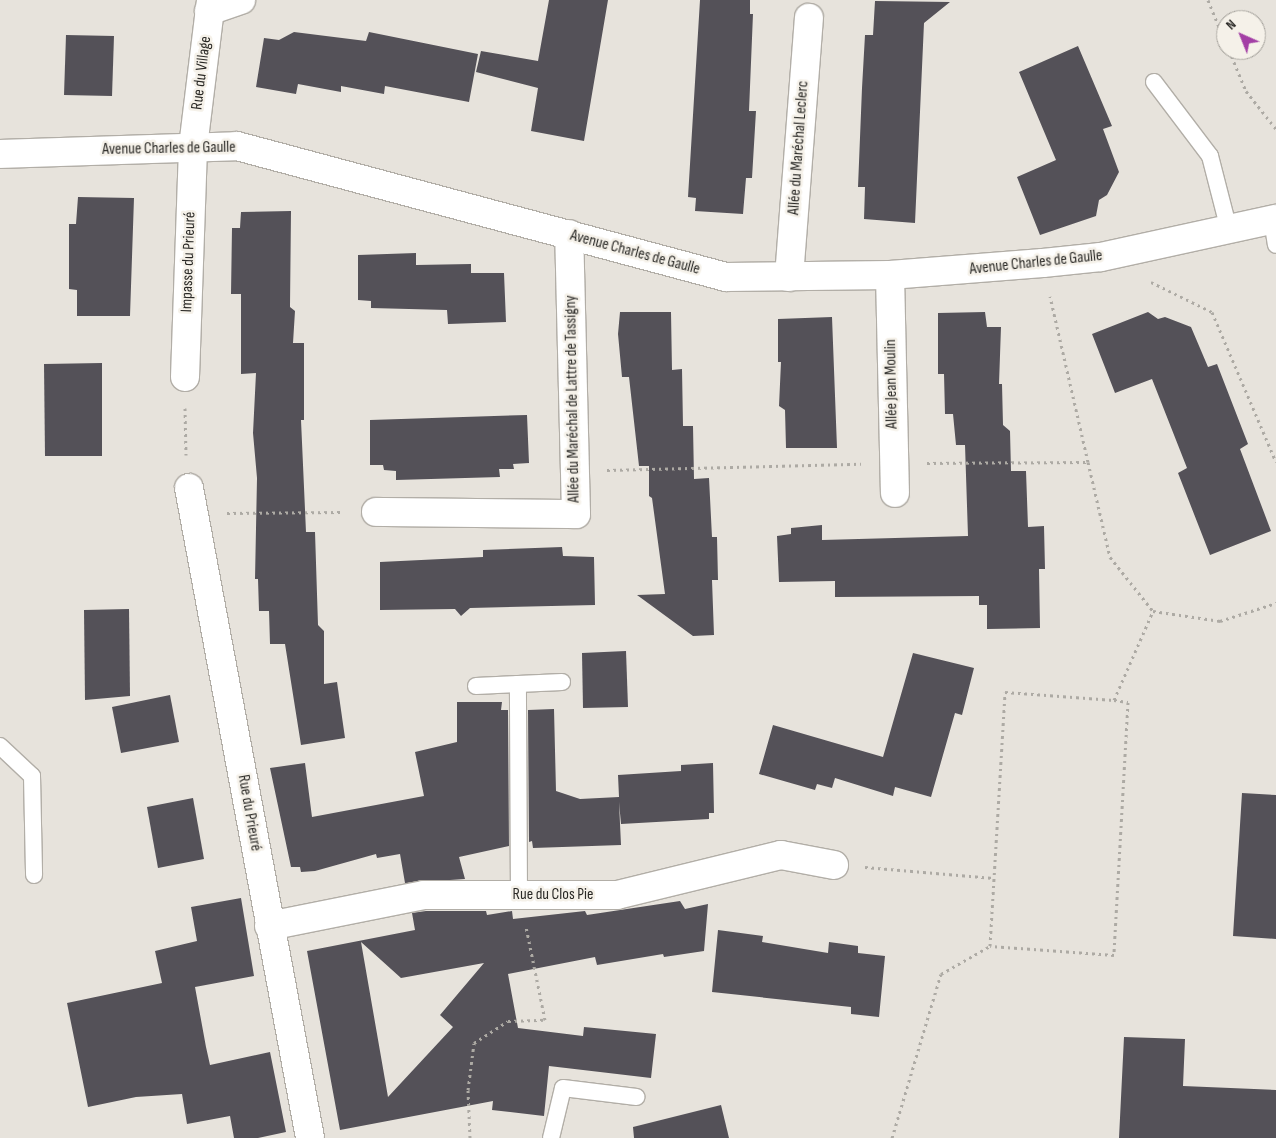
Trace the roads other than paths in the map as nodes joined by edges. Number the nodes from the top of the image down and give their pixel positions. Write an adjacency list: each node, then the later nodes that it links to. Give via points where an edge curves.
1 (240, 0): 2 (street)
2 (210, 6): 5 (street, Rue du Village)
3 (809, 18): 11 (street, Allée du Maréchal Leclerc)
4 (1154, 82): 8 (lane, via 1210,156)
5 (192, 147): 6 (street, Avenue Charles de Gaulle); 9 (street, Avenue Charles de Gaulle, via 237,146); 12 (street, Impasse du Prieuré)
6 (0, 154)
7 (1275, 228): 8 (street, Avenue Charles de Gaulle)
8 (1228, 230): 10 (street, Avenue Charles de Gaulle, via 1101,257)
9 (568, 234): 11 (street, Avenue Charles de Gaulle, via 726,278); 15 (street, Allée du Maréchal de Lattre de Tassigny, via 576,514)
10 (890, 275): 11 (street, Avenue Charles de Gaulle); 13 (street, Allée Jean Moulin)
11 (789, 277)
12 (185, 377)
13 (895, 494)
14 (191, 500): 23 (street, Rue du Prieuré)
15 (376, 512)
16 (562, 682): 17 (lane)
17 (518, 684): 18 (lane); 22 (lane)
18 (476, 686)
19 (0, 746): 21 (lane, via 32,776)
20 (834, 865): 22 (street, Rue du Clos Pie, via 780,855 617,895)
21 (34, 875)
22 (519, 895): 23 (street, Rue du Clos Pie, via 424,895)
23 (270, 926): 25 (street, Rue du Prieuré)
24 (636, 1097): 26 (lane, via 563,1088)
25 (310, 1138)
26 (551, 1138)

